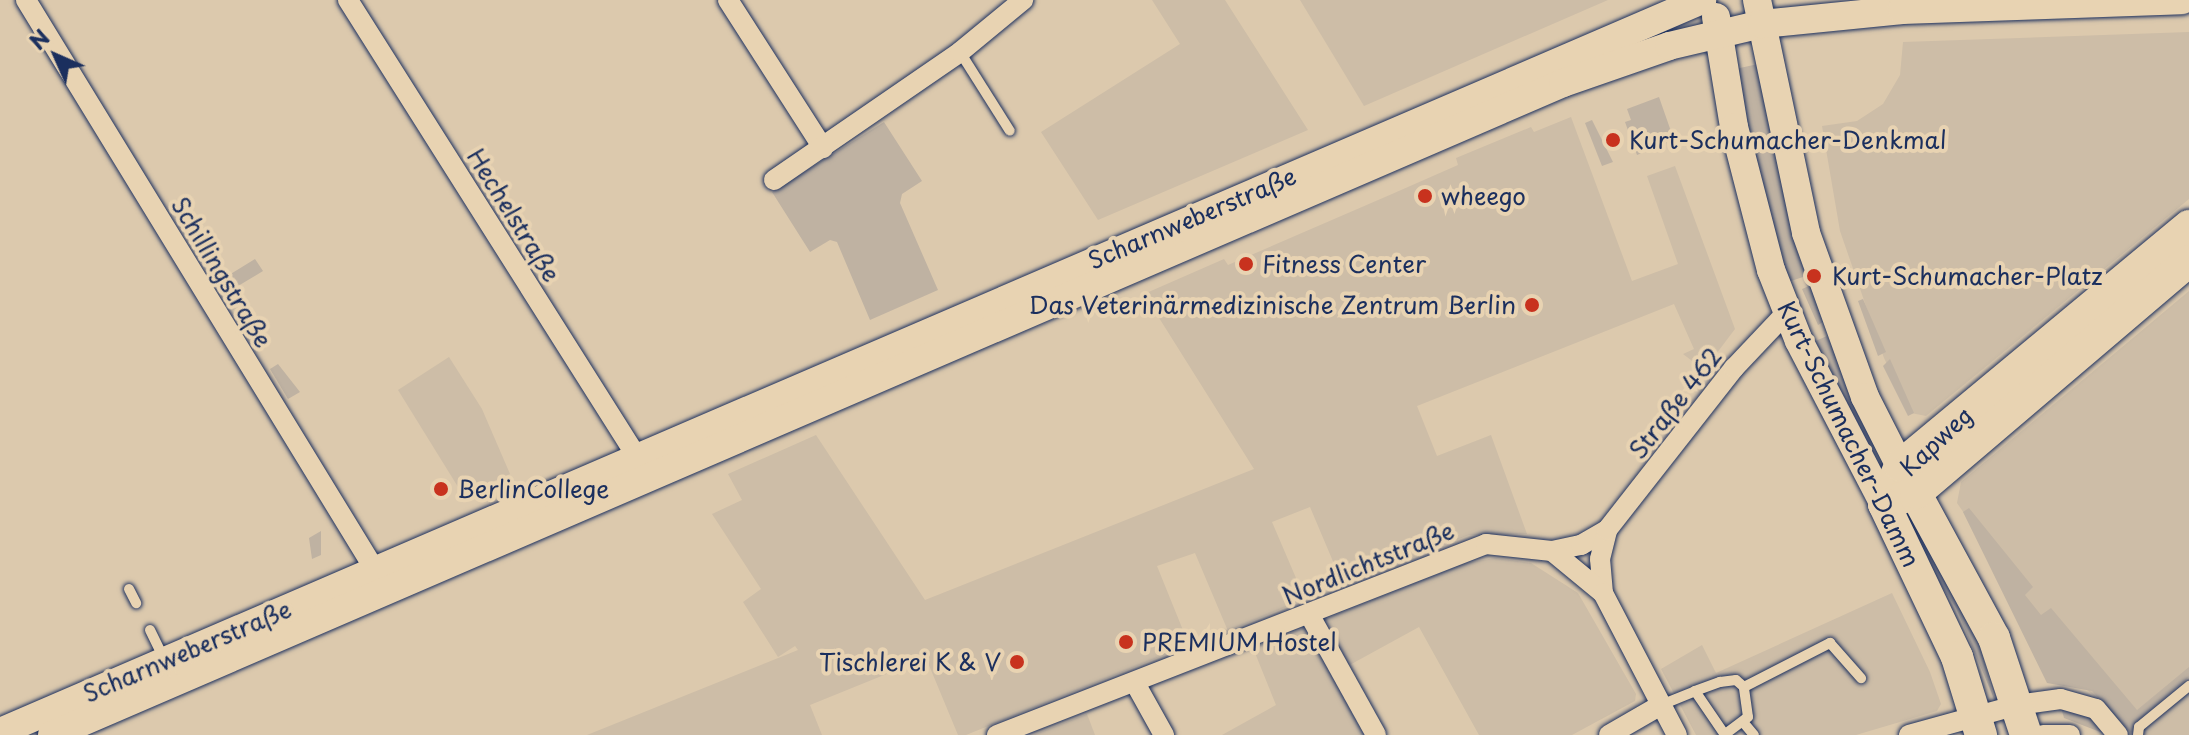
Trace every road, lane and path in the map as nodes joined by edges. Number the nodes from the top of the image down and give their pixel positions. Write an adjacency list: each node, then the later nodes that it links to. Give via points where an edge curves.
1 (26, 0): 25 (street, Schillingstraße)
2 (348, 0): 20 (street, Hechelstraße)
3 (728, 0): 14 (street)
4 (1023, 0): 12 (street)
5 (1702, 0): 19 (main road, Scharnweberstraße)
6 (1714, 0): 11 (main road)
7 (2182, 0): 8 (main road)
8 (2044, 2): 9 (main road)
9 (1901, 5): 10 (main road)
10 (1760, 12): 11 (main road); 21 (main road, Kurt-Schumacher-Damm, via 1806,233 1836,327)
11 (1718, 33): 18 (main road, Kurt-Schumacher-Damm, via 1734,127); 19 (main road, Scharnweberstraße, via 1563,83)
12 (960, 52): 13 (lane); 14 (street)
13 (1010, 131)
14 (819, 150): 15 (street)
15 (774, 180)
16 (2189, 226): 17 (main road, Kapweg)
17 (2174, 261): 21 (main road, Kapweg)
18 (1787, 312): 22 (main road, Kurt-Schumacher-Damm); 23 (street, Straße 462, via 1734,368)
19 (788, 404): 20 (main road, Scharnweberstraße)
20 (643, 467): 25 (main road, Scharnweberstraße)
21 (1908, 480): 22 (main road, Kapweg); 38 (main road, Kurt-Schumacher-Damm, via 1994,638)
22 (1884, 504): 40 (main road, Kurt-Schumacher-Damm, via 1957,657)
23 (1607, 530): 24 (street, Straße 462, via 1581,545); 27 (street, Straße 462, via 1600,559)
24 (1552, 551): 27 (street); 29 (street, Nordlichtstraße, via 1486,544)
25 (380, 581): 31 (main road, Scharnweberstraße); 42 (main road, Scharnweberstraße)
26 (129, 589): 28 (lane)
27 (1603, 593): 37 (street)
28 (136, 603)
29 (1309, 614): 33 (street, Nordlichtstraße); 45 (street)
30 (150, 630): 31 (lane)
31 (165, 661): 41 (main road, Scharnweberstraße)
32 (1861, 678): 35 (lane, via 1830,643)
33 (1135, 683): 43 (street, Nordlichtstraße); 44 (street)
34 (2189, 686): 54 (lane, via 2139,727)
35 (1744, 687): 36 (lane, via 1736,680); 39 (lane, via 1748,703)
36 (1695, 691): 37 (lane); 48 (lane)
37 (1661, 705): 46 (street); 47 (street)
38 (2022, 720): 40 (street); 53 (street, via 2078,701 2096,709)
39 (1743, 722): 48 (lane); 49 (lane)
40 (1979, 725): 50 (street)
41 (0, 732)
42 (52, 735)
43 (997, 735)
44 (1164, 735)
45 (1376, 735)
46 (1609, 735)
47 (1677, 735)
48 (1724, 735)
49 (1754, 735)
50 (1909, 735)
51 (2043, 735): 52 (street)
52 (2070, 735)
53 (2118, 735)
54 (2138, 735)

